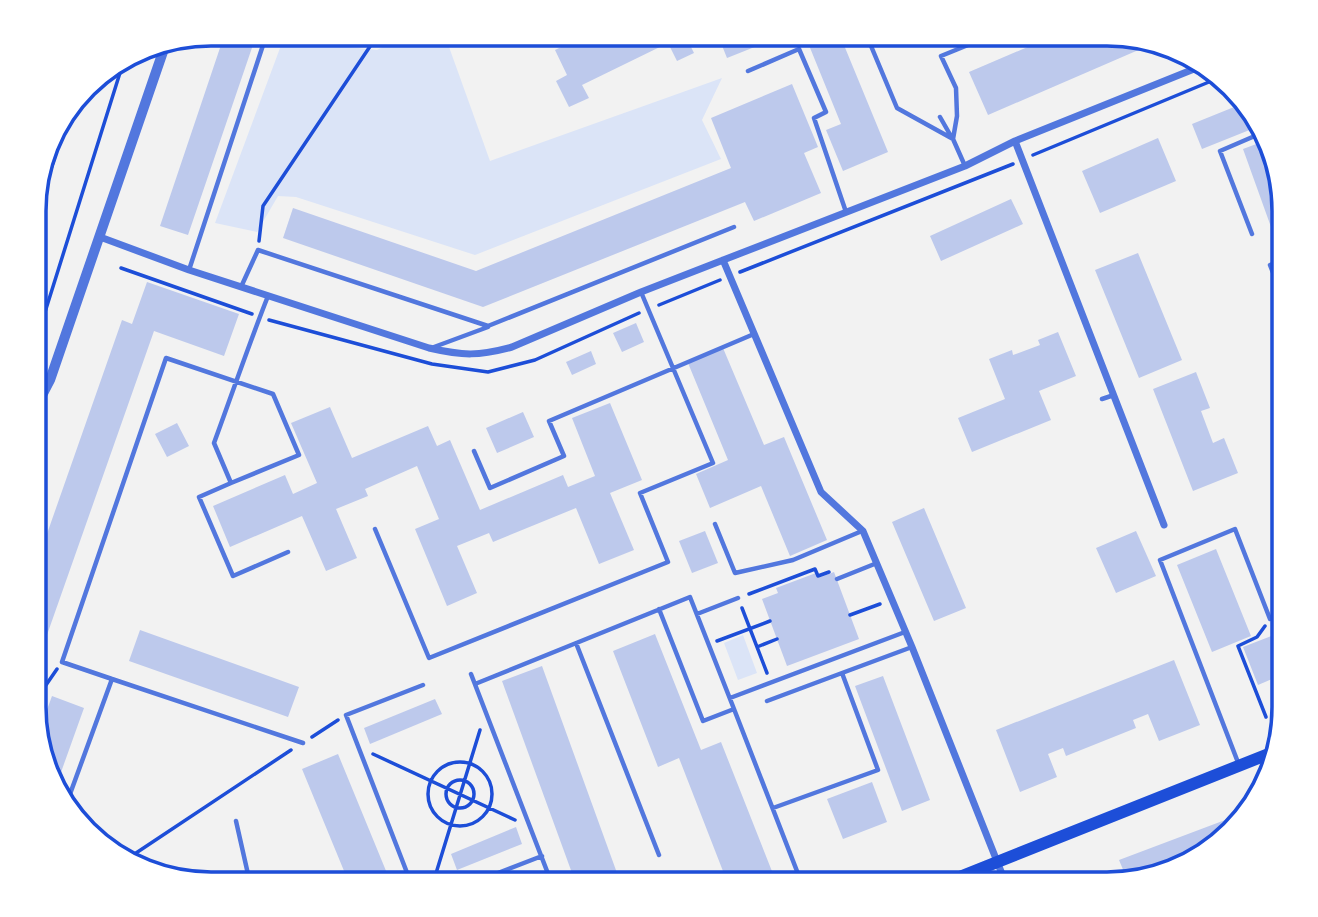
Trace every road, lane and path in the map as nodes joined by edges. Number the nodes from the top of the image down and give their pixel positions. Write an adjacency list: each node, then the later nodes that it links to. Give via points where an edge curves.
1 (263, 46): 23 (lane)
2 (370, 46): 20 (path, via 263,206)
3 (871, 46): 12 (lane, via 897,108)
4 (966, 46): 12 (lane, via 941,56 956,88)
5 (163, 53): 19 (street)
6 (1192, 70): 13 (street)
7 (748, 71): 16 (lane, via 799,49 826,112 814,118)
8 (120, 72): 28 (path)
9 (1210, 82): 14 (path)
10 (940, 117): 12 (lane)
11 (1254, 136): 18 (lane, via 1220,151)
12 (953, 139): 15 (lane)
13 (1015, 141): 14 (street); 15 (street)
14 (1023, 160): 24 (path); 37 (street)
15 (965, 166): 16 (street)
16 (846, 213): 21 (street)
17 (734, 227): 31 (lane)
18 (1252, 234)
19 (100, 237): 23 (street); 36 (street)
20 (258, 250): 25 (lane); 31 (lane)
21 (723, 260): 24 (street); 26 (street)
22 (121, 268): 30 (path)
23 (189, 270): 25 (street)
24 (729, 276): 29 (path); 32 (street)
25 (241, 287): 27 (street)
26 (641, 292): 29 (lane); 33 (street, via 501,350 466,355)
27 (268, 296): 30 (lane); 33 (street)
28 (46, 309)
29 (648, 309): 30 (path, via 535,359 488,372 432,364); 34 (lane)
30 (259, 317): 35 (lane)
31 (488, 326): 33 (lane)
32 (754, 334): 34 (lane); 44 (street, via 821,492)
33 (429, 348)
34 (673, 369): 39 (lane, via 549,421 564,456 490,488); 43 (lane, via 713,463 640,493 668,562 429,658)
35 (236, 381): 40 (lane, via 214,443); 40 (lane, via 273,394 299,455); 65 (lane, via 166,358)
36 (46, 388)
37 (1114, 395): 38 (lane); 42 (street)
38 (1102, 399)
39 (474, 451)
40 (231, 484): 45 (lane, via 199,497 233,576)
41 (715, 524): 44 (lane, via 735,573 793,560)
42 (1164, 525)
43 (375, 529)
44 (863, 531): 46 (street)
45 (288, 552)
46 (877, 564): 48 (lane); 57 (street)
47 (839, 568): 49 (path, via 818,576 815,569)
48 (837, 579)
49 (738, 598): 52 (lane); 56 (path)
50 (880, 604): 53 (path)
51 (659, 609): 52 (lane, via 690,597); 60 (lane); 76 (lane, via 704,721)
52 (696, 614): 61 (lane)
53 (850, 615)
54 (1272, 618): 84 (lane, via 1235,529 1160,560)
55 (770, 621): 56 (path)
56 (750, 628): 61 (path); 62 (path)
57 (905, 632): 63 (street); 66 (lane)
58 (1257, 637): 79 (path, via 1238,646)
59 (777, 639): 62 (path)
60 (576, 643): 71 (lane); 98 (lane)
61 (708, 644): 74 (lane)
62 (757, 647): 70 (path)
63 (912, 647): 67 (lane); 100 (street)
64 (808, 658): 66 (lane)
65 (62, 662): 69 (lane); 72 (path)
66 (811, 667): 70 (lane)
67 (842, 673): 75 (lane); 92 (lane, via 878,770)
68 (471, 674): 71 (lane)
69 (112, 679): 80 (lane); 88 (lane)
70 (770, 683): 74 (lane)
71 (475, 684): 77 (lane)
72 (46, 685)
73 (423, 685): 78 (lane)
74 (730, 698): 76 (lane)
75 (767, 701)
76 (734, 709): 92 (lane)
77 (485, 711): 83 (path); 96 (lane)
78 (346, 715): 80 (path); 81 (lane)
79 (1266, 717)
80 (303, 743): 97 (path)
81 (358, 748): 86 (path); 102 (lane)
82 (1265, 755): 84 (main road)
83 (469, 763): 85 (path); 86 (path, via 442,767); 93 (path, via 478,766 490,781)
84 (1239, 765): 100 (main road)
85 (464, 780): 87 (path, via 456,780); 89 (path); 90 (path, via 473,789)
86 (430, 781): 87 (path); 95 (path, via 433,812)
87 (446, 789): 89 (path); 91 (path, via 448,802)
88 (70, 793)
89 (460, 795): 90 (path); 91 (path)
90 (472, 801): 91 (path); 93 (path)
91 (456, 808): 95 (path)
92 (773, 808): 106 (lane)
93 (489, 809): 95 (path, via 469,825); 96 (path)
94 (236, 821): 101 (lane)
95 (451, 825): 103 (path)
96 (530, 826): 99 (lane)
97 (136, 853)
98 (659, 855)
99 (542, 856): 104 (lane); 105 (lane)
100 (998, 862): 107 (main road); 108 (street)
101 (247, 871)
102 (406, 871)
103 (437, 871)
104 (504, 871)
105 (547, 871)
106 (797, 872)
107 (973, 872)
108 (1002, 872)

